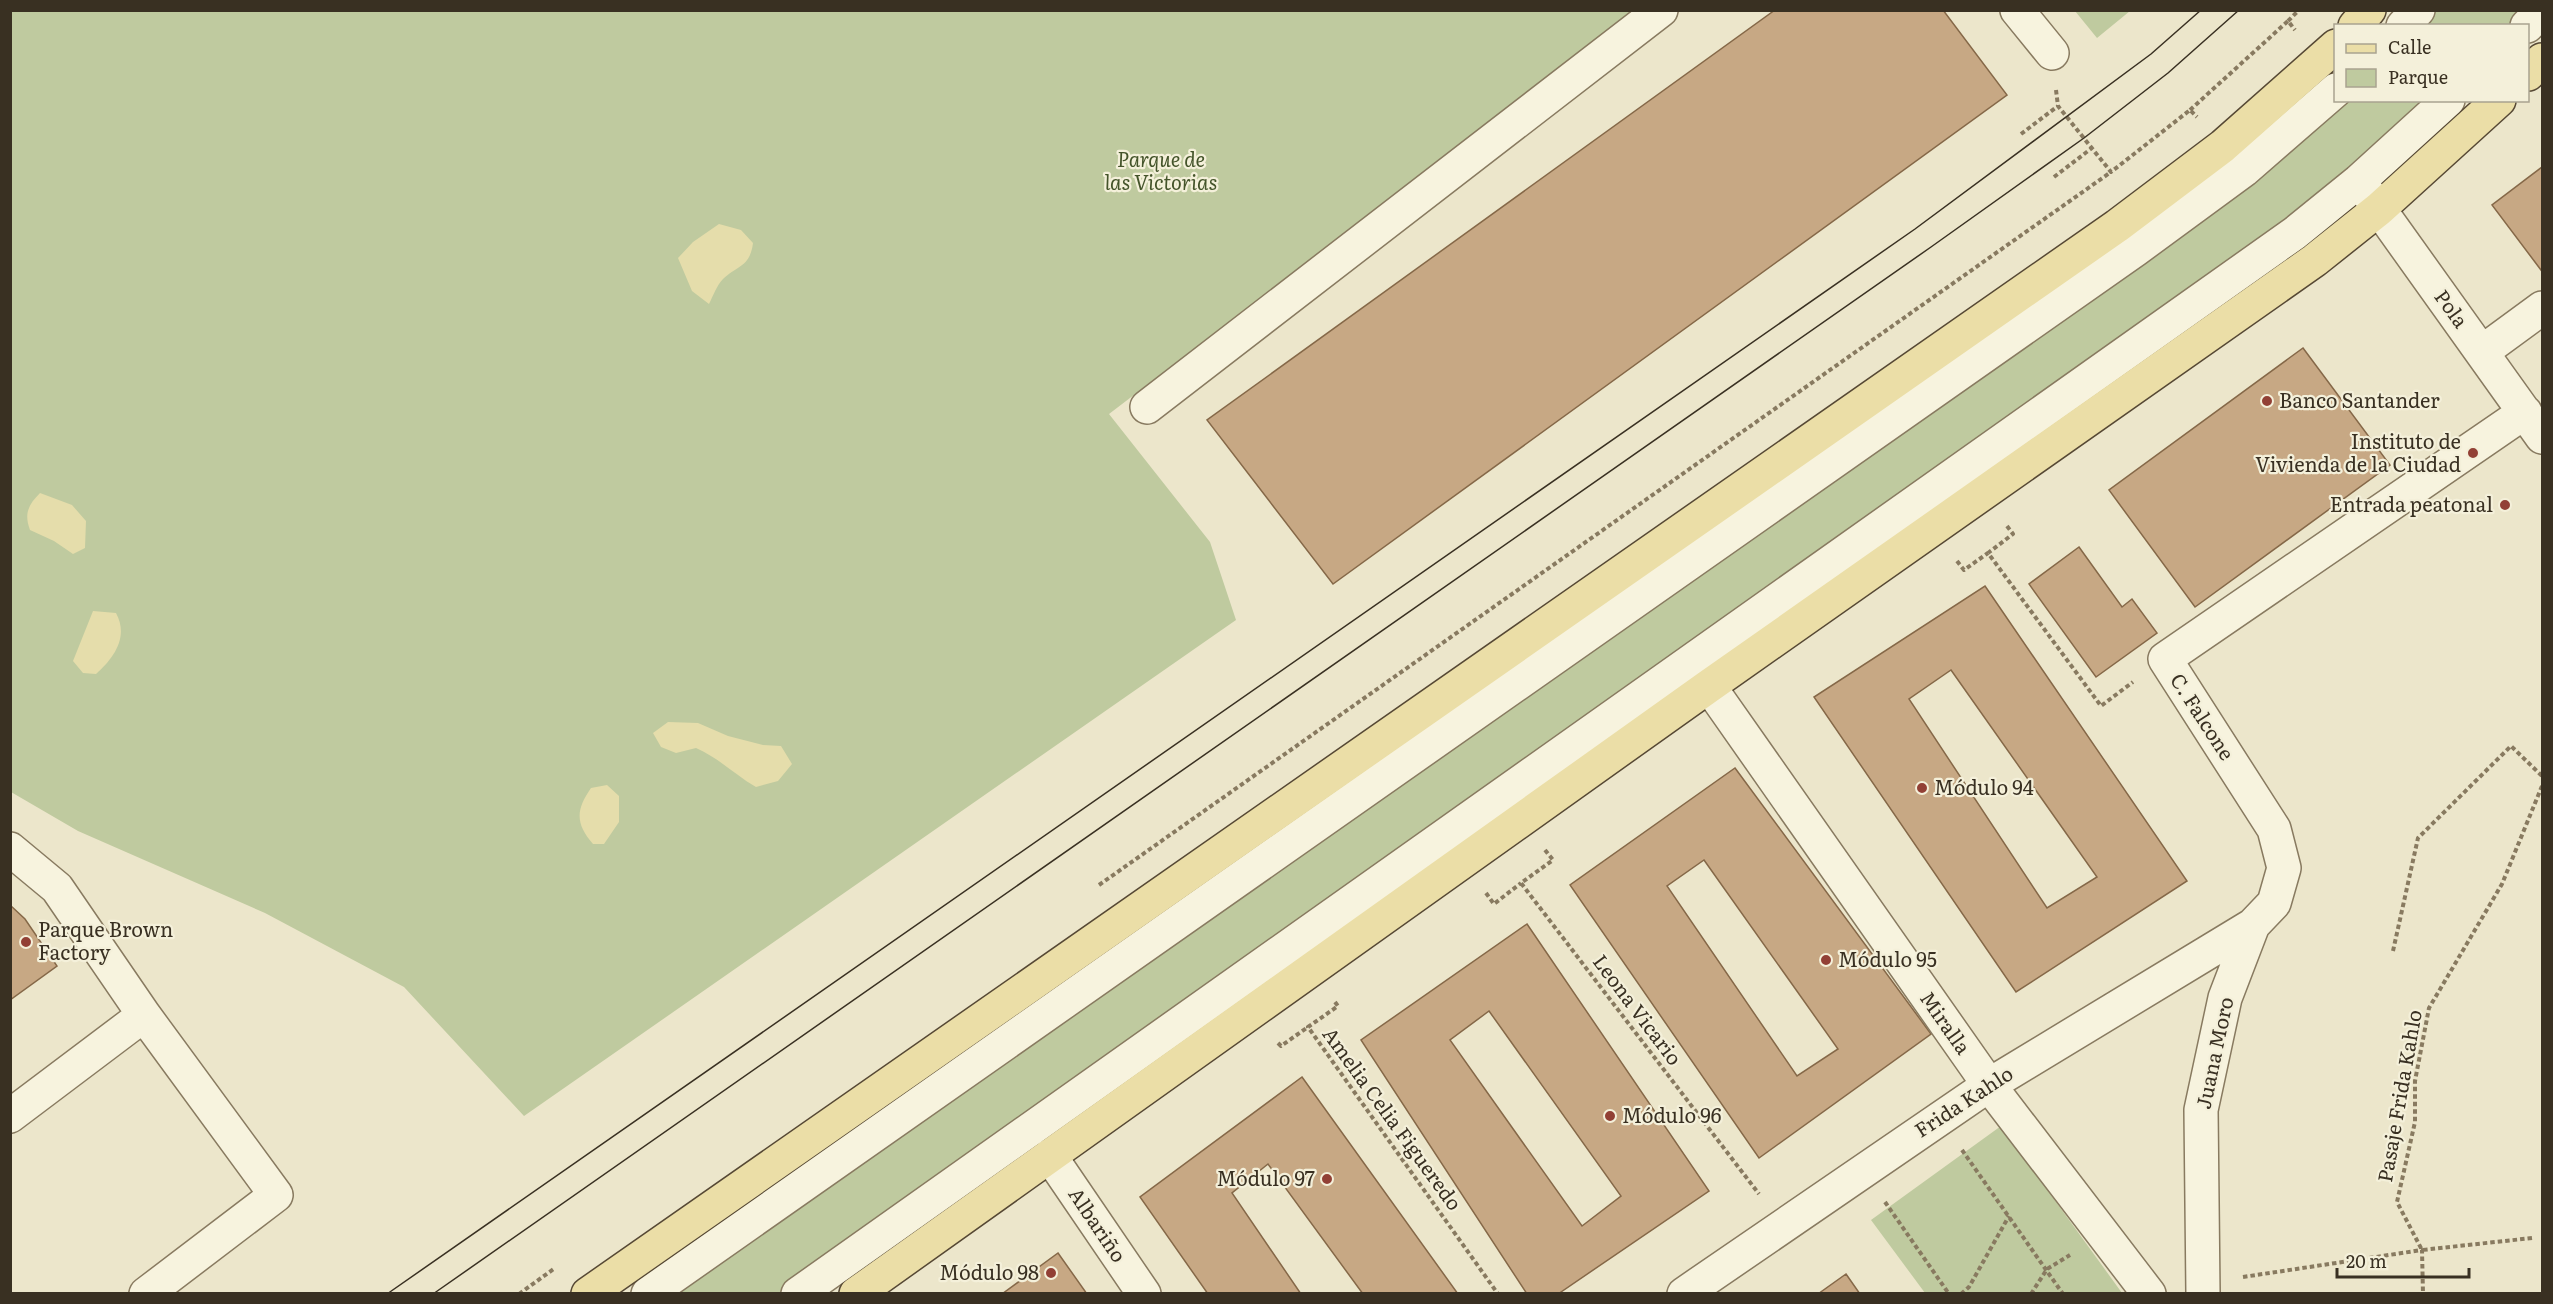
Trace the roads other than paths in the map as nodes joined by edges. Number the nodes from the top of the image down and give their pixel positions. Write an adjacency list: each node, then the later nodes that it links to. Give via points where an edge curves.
1 (1662, 10): 20 (street)
2 (2017, 10): 10 (street)
3 (2369, 10): 6 (main road)
4 (2418, 10): 7 (street)
5 (2542, 11): 8 (street)
6 (2357, 24)
7 (2405, 24)
8 (2529, 24)
9 (2334, 48): 31 (main road, via 2223,146 2117,225)
10 (2052, 53)
11 (2542, 60): 12 (main road)
12 (2529, 73)
13 (2334, 92): 32 (street, via 2244,170 2136,250)
14 (2446, 102): 16 (street)
15 (2497, 102): 17 (main road)
16 (2359, 181): 17 (street, Pola); 33 (street, via 2285,240)
17 (2379, 209): 19 (street, Pola); 22 (main road, via 2315,260)
18 (2542, 308): 19 (street)
19 (2482, 352): 21 (street, Pola)
20 (1147, 407)
21 (2534, 424): 24 (street, C. Falcone, via 2165,659 2274,829 2284,868 2274,903)
22 (1709, 687): 26 (street, Miralla); 28 (main road)
23 (10, 849): 25 (street, via 57,888)
24 (2253, 925): 26 (street, Frida Kahlo); 29 (street, Juana Moro, via 2225,998 2201,1110)
25 (144, 1015): 27 (street); 30 (street, via 276,1195)
26 (1989, 1085): 36 (street, Frida Kahlo); 37 (street, Miralla)
27 (10, 1116)
28 (1050, 1156): 34 (main road); 35 (street, Albariño)
29 (2202, 1288)
30 (146, 1293)
31 (588, 1293)
32 (648, 1293)
33 (798, 1293)
34 (856, 1293)
35 (1144, 1293)
36 (1684, 1293)
37 (2149, 1293)

